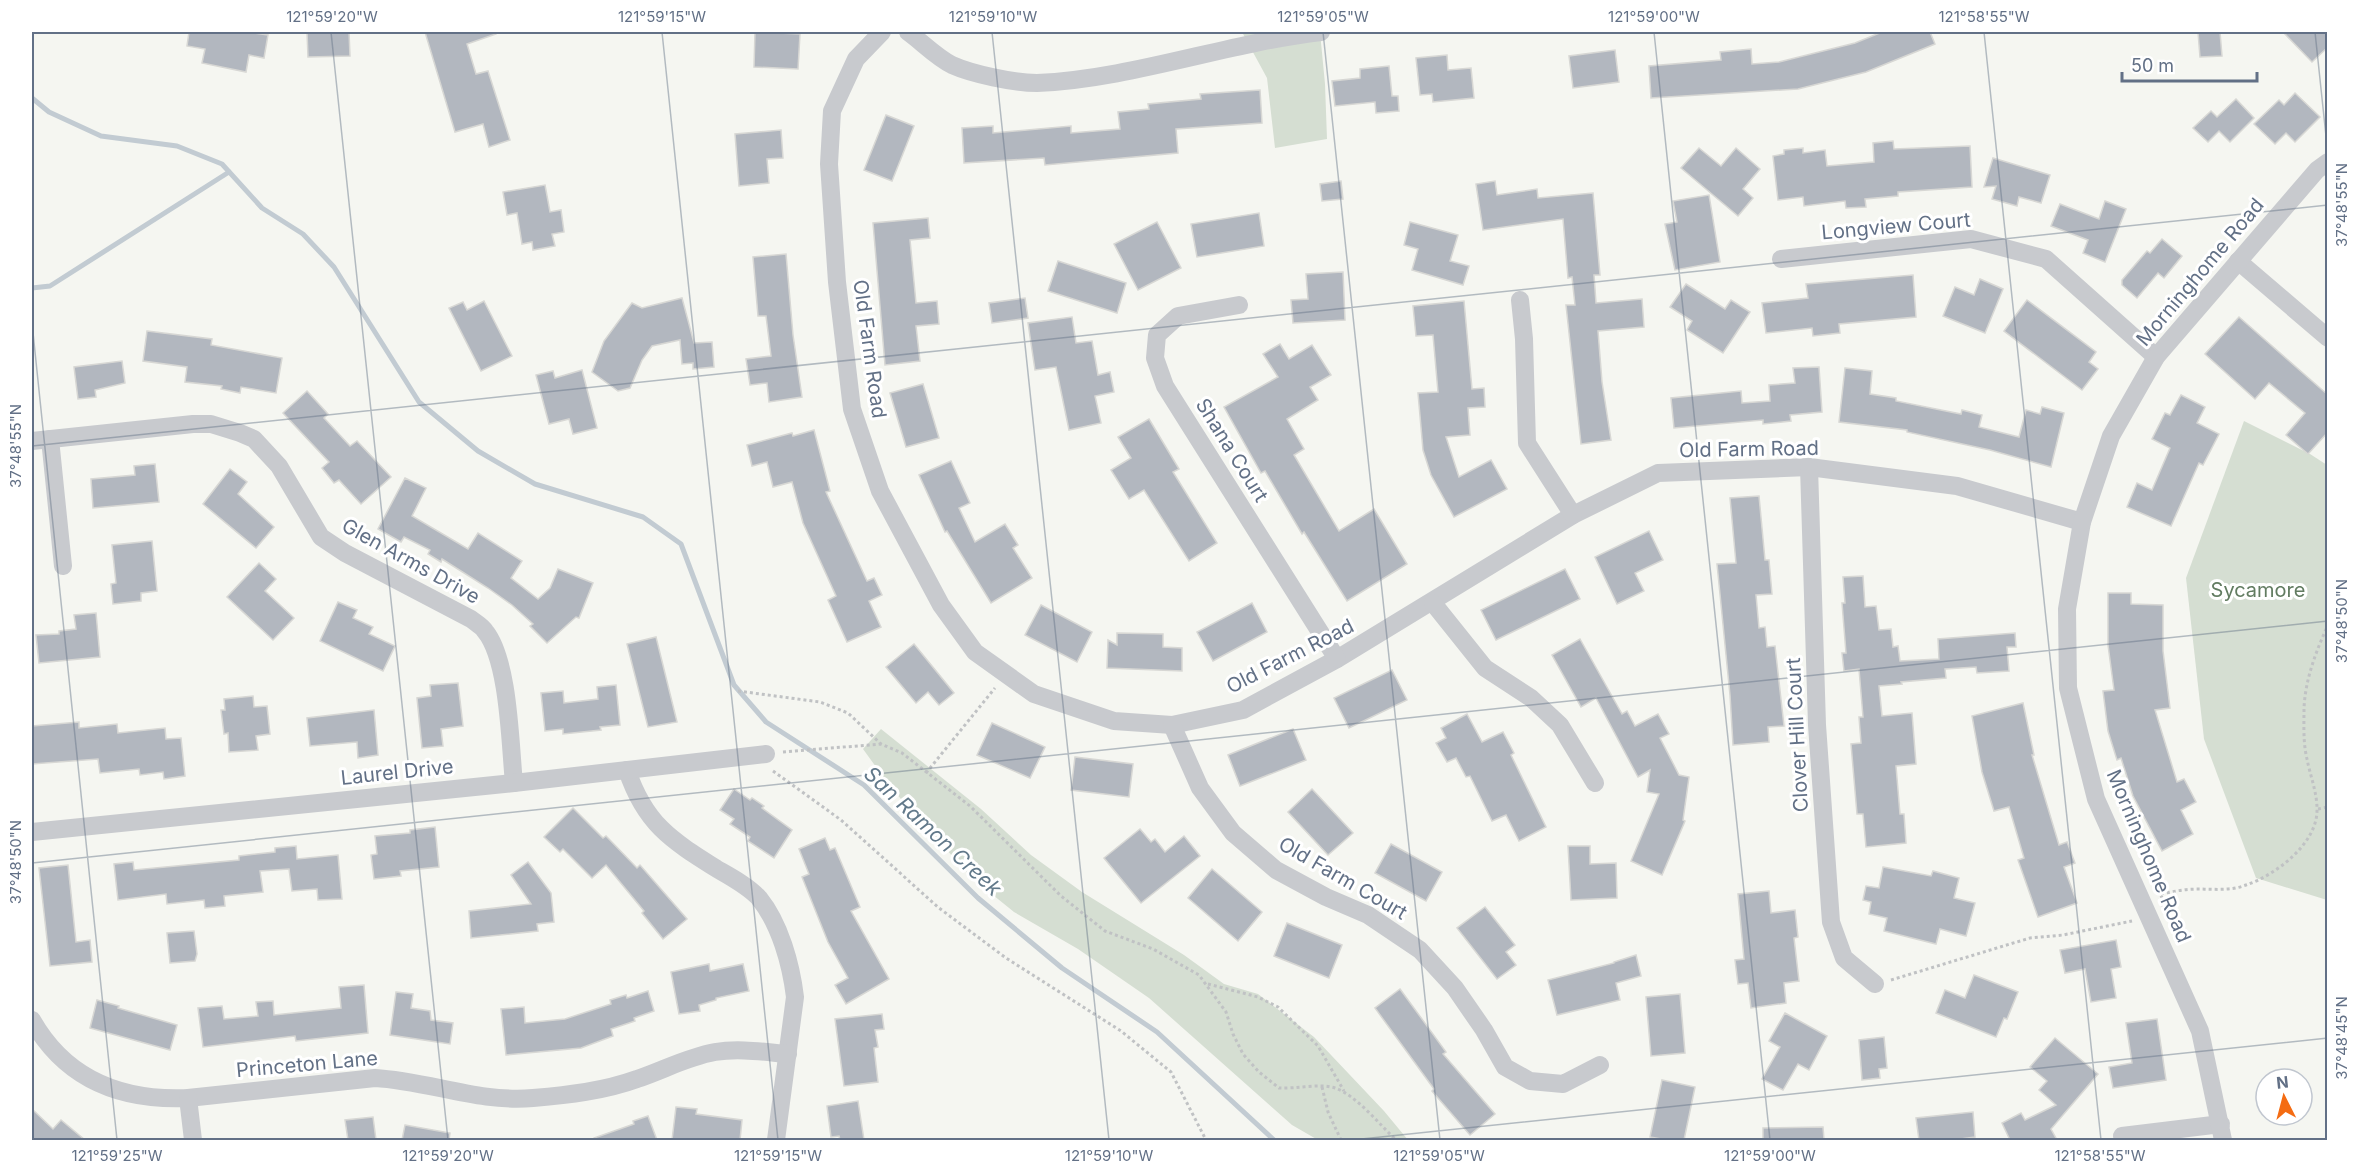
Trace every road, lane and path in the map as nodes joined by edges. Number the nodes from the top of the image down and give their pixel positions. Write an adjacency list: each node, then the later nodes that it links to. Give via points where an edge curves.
1 (882, 32): 19 (street, Old Farm Road, via 856,59 832,111 829,175 852,409 880,491 941,605 975,652)
2 (908, 32): 3 (street, via 951,65 1003,80 1035,83 1134,69)
3 (1321, 32)
4 (2328, 162): 6 (street, Morninghome Road)
5 (1781, 259): 10 (street, Longview Court, via 1971,239 2046,259)
6 (2238, 261): 9 (street); 10 (street, Morninghome Road)
7 (1520, 300): 13 (street, via 1527,443)
8 (1239, 305): 18 (street, Shana Court, via 1178,316 1157,334 1155,358 1165,386)
9 (2328, 338)
10 (2156, 357): 14 (street, Morninghome Road, via 2111,436)
11 (41, 440): 15 (street); 26 (street, Glen Arms Drive, via 193,424 218,426 254,439 279,466 321,537 484,629 502,668)
12 (1809, 467): 13 (street, Old Farm Road, via 1658,473); 14 (street, Old Farm Road, via 1957,486); 33 (street, Clover Hill Court, via 1817,725 1831,922 1844,958)
13 (1573, 515): 16 (street, Old Farm Road)
14 (2082, 522): 31 (street, Morninghome Road, via 2067,609 2068,688 2096,799)
15 (63, 566)
16 (1433, 603): 18 (street, Old Farm Road); 27 (street, via 1485,668 1531,698 1560,725)
17 (2328, 625): 29 (path, via 2308,680 2304,706 2306,757)
18 (1337, 659): 21 (street, Old Farm Road, via 1243,710)
19 (1006, 675): 21 (street, Old Farm Road, via 1034,694 1114,721); 25 (path)
20 (738, 691): 22 (path, via 832,705 848,713)
21 (1172, 725): 36 (street, Old Farm Court, via 1200,788 1233,833 1276,870 1368,915 1419,950 1455,988 1505,1066 1530,1081 1563,1084)
22 (881, 744): 23 (path); 25 (path, via 903,753)
23 (762, 754): 24 (street, Laurel Drive); 44 (path, via 771,769 841,820 939,908 1006,958 1121,1031 1171,1072)
24 (627, 770): 26 (street, Laurel Drive); 35 (street, via 644,810 660,828 746,887 769,915 793,979 795,997)
25 (926, 772): 32 (path, via 970,806 1061,896 1105,931 1153,949 1200,975)
26 (514, 783): 30 (street, Laurel Drive)
27 (1595, 783)
28 (2328, 807): 29 (path)
29 (2318, 810): 31 (path, via 2303,845 2289,862 2270,875 2232,890 2160,894 2166,905)
30 (32, 832)
31 (2148, 914): 33 (path, via 2063,935 2030,938); 40 (street, Morninghome Road, via 2200,1031)
32 (1206, 984): 37 (path, via 1226,1012 1243,1053 1259,1072 1279,1088); 38 (path, via 1258,997 1278,1007 1318,1046)
33 (1875, 984)
34 (32, 1020): 39 (street, Princeton Lane, via 49,1046 86,1078 129,1095)
35 (788, 1054): 39 (street, Princeton Lane, via 717,1052 688,1058 602,1089 531,1098 478,1097 375,1078); 43 (street)
36 (1600, 1065)
37 (1322, 1087): 38 (path); 45 (path)
38 (1345, 1093): 46 (path)
39 (188, 1098): 42 (street)
40 (2222, 1132): 41 (street)
41 (2122, 1136)
42 (193, 1140)
43 (776, 1140)
44 (1206, 1140)
45 (1341, 1140)
46 (1396, 1140)

